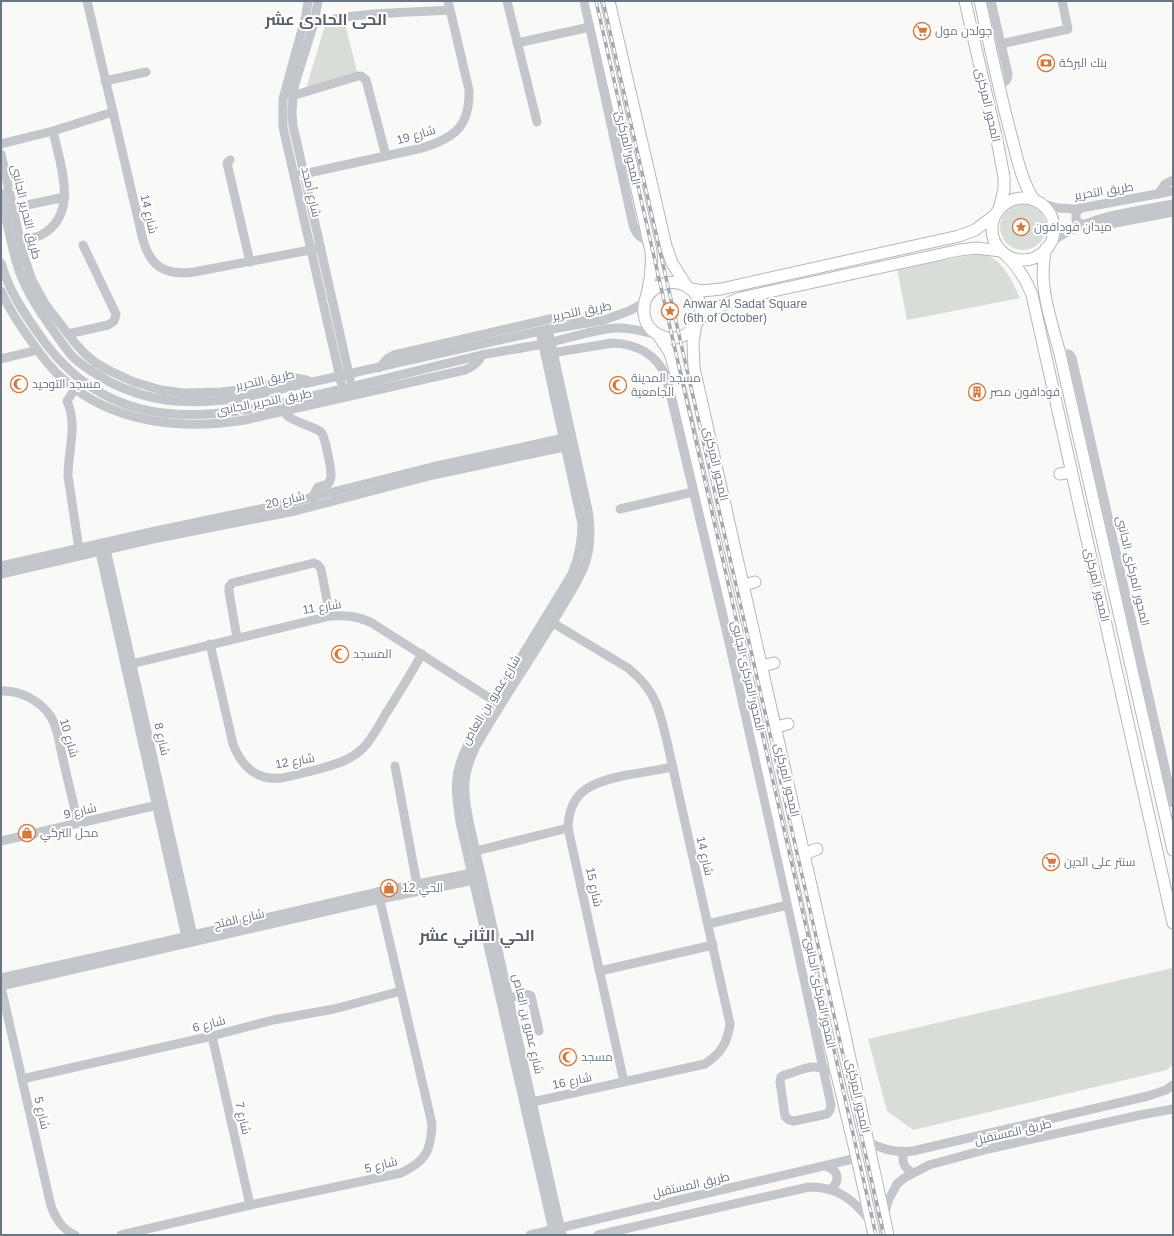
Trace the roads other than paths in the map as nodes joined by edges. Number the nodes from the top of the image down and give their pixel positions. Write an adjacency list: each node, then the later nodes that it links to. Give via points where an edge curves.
1 (87, 1): 18 (street, شارع 14)
2 (308, 1): 30 (street, شارع أمجد, via 283,99 283,127)
3 (318, 1): 13 (street, شارع أمجد)
4 (507, 1): 15 (street)
5 (584, 1): 14 (street)
6 (594, 1): 45 (main road, المحور المركزى)
7 (609, 1): 54 (main road, المحور المركزى, via 666,246 672,263)
8 (965, 1): 22 (main road, المحور المركزى)
9 (980, 1): 19 (main road, المحور المركزى)
10 (991, 1): 16 (street)
11 (1062, 1): 16 (street, via 1068,29)
12 (449, 6): 13 (street, via 354,15); 28 (street, شارع 19, via 469,90 466,114 460,126 442,142)
13 (314, 23): 20 (street, شارع أمجد)
14 (590, 27): 15 (street); 45 (street, via 635,231 643,240)
15 (517, 43): 24 (street)
16 (1001, 44): 19 (street, via 1008,77 1005,82)
17 (146, 72): 18 (street)
18 (105, 81): 23 (street, شارع 14)
19 (998, 85): 21 (main road, المحور المركزى)
20 (292, 96): 28 (street, via 358,76 364,78); 30 (street, شارع أمجد)
21 (1003, 104): 22 (main road, via 997,109); 37 (main road, المحور المركزى, via 1022,178)
22 (989, 108): 41 (main road, المحور المركزى, via 1004,177 1003,197)
23 (113, 112): 25 (street); 50 (street, شارع 14, via 145,250 154,262 166,270 180,274)
24 (537, 122)
25 (53, 131): 26 (street); 36 (street)
26 (1, 144)
27 (1, 154): 32 (street, طريق التحرير الجانبى)
28 (386, 156): 30 (street, شارع 19)
29 (230, 160): 50 (street, via 227,163)
30 (299, 175): 48 (street, شارع أمجد)
31 (1173, 180): 35 (street, via 1165,184)
32 (4, 181): 44 (street, طريق التحرير الجانبى)
33 (1173, 191): 35 (street, طريق التحرير)
34 (1, 193): 70 (street, طريق التحرير, via 17,265 23,280 61,342 88,369 138,394 184,402 230,400)
35 (1158, 194): 40 (street, طريق التحرير)
36 (65, 197): 39 (street); 44 (street, via 58,219 50,228 40,235)
37 (1037, 202): 40 (street, طريق التحرير, via 1058,208); 41 (main road, via 1028,198 1015,199); 47 (main road, via 1048,212 1053,225 1052,238)
38 (1173, 204): 43 (street, طريق التحرير, via 1096,219)
39 (26, 205)
40 (1080, 208): 43 (street, via 1075,216)
41 (997, 212): 49 (main road, via 992,230 993,237); 52 (main road, via 975,230 959,236)
42 (1173, 212): 43 (street, via 1094,227)
43 (1082, 225): 47 (street, طريق التحرير, via 1065,232)
44 (20, 241): 60 (street, طريق التحرير الجانبى, via 26,268 32,280)
45 (649, 241): 56 (main road, المحور المركزى, via 652,259)
46 (83, 245): 60 (street, via 116,314 114,321 108,325)
47 (1048, 246): 49 (main road, via 1035,257 1027,259 1020,260); 65 (main road, المحور المركزى, via 1043,266 1043,284)
48 (316, 249): 50 (street, شارع 14); 69 (street, شارع أمجد)
49 (1003, 253): 53 (main road, via 976,248 960,250); 76 (main road, المحور المركزى, via 1022,273 1032,295)
50 (250, 262)
51 (1, 263): 74 (street, طريق التحرير, via 20,308 52,352 80,379 111,398 153,412 205,415)
52 (801, 271): 53 (main road); 54 (main road, via 716,290 702,291)
53 (804, 284): 57 (main road, via 732,301 715,308)
54 (688, 287): 56 (main road, via 680,283 667,282 655,287); 57 (main road, via 700,305)
55 (1, 291): 63 (street, طريق التحرير الجانبى, via 14,316)
56 (646, 300): 58 (street, طريق التحرير, via 617,316); 61 (main road, via 645,320)
57 (698, 321): 61 (main road, via 688,333 676,338 664,338); 86 (main road, المحور المركزى, via 693,342 694,368)
58 (586, 323): 59 (street, طريق التحرير); 68 (street, via 577,318 563,316 394,355)
59 (544, 330): 62 (street, شارع عمرو بن العاص); 68 (street, طريق التحرير)
60 (68, 334): 70 (street, طريق التحرير الجانبى, via 85,354 108,370 134,382 161,390 184,393 221,392 295,378)
61 (657, 334): 62 (street, طريق التحرير, via 617,328); 71 (main road, المحور المركزى, via 670,353)
62 (547, 343): 64 (street, شارع عمرو بن العاص); 66 (street, طريق التحرير)
63 (38, 350): 67 (street); 73 (street, طريق التحرير الجانبى)
64 (549, 353): 71 (street, المحور المركزى الجانبى, via 613,343 624,344 652,356); 75 (street, شارع عمرو بن العاص)
65 (1060, 354): 93 (main road, المحور المركزى); 106 (street, المحور المركزى الجانبى, via 1069,354 1072,358)
66 (482, 355): 72 (street, طريق التحرير); 74 (street, طريق التحرير الجانبى, via 478,362 465,370)
67 (1, 359)
68 (379, 368): 69 (street, طريق التحرير)
69 (344, 375): 70 (street, طريق التحرير); 72 (street, شارع أمجد)
70 (312, 382)
71 (674, 382): 78 (street, المحور المركزى الجانبى); 89 (main road, المحور المركزى)
72 (347, 388): 74 (street, طريق التحرير)
73 (75, 389): 74 (street, طريق التحرير الجانبى, via 120,413 173,424 228,423); 82 (street, via 67,401 72,425 68,476)
74 (282, 407): 79 (street, via 295,420 320,432 323,437 330,480 328,484 318,487)
75 (568, 442): 79 (street, شارع 20, via 432,467); 81 (street, شارع 20, via 295,511); 88 (street, شارع عمرو بن العاص, via 590,525 590,546 579,578)
76 (1072, 472): 77 (main road); 94 (main road, المحور المركزى)
77 (1060, 474)
78 (693, 492): 80 (street); 89 (street, المحور المركزى الجانبى)
79 (312, 498): 81 (street, شارع 20, via 165,529)
80 (620, 509)
81 (102, 548): 82 (street, شارع 20); 84 (street, شارع 20); 96 (street, شارع 8)
82 (79, 549): 83 (street, شارع 20)
83 (1, 566)
84 (1, 574)
85 (755, 582): 86 (main road)
86 (743, 585): 97 (main road, المحور المركزى)
87 (330, 616): 90 (street, شارع 11); 90 (street, via 321,569 318,565 314,563 254,577 229,586); 92 (street, شارع 11, via 346,615 364,619)
88 (549, 620): 101 (street, شارع عمرو بن العاص); 105 (street, شارع 14, via 640,677 656,702 661,716)
89 (733, 637): 118 (main road, المحور المركزى)
90 (237, 638): 91 (street, شارع 11)
91 (210, 644): 92 (street, شارع 12, via 233,744 238,755 254,773 280,778 335,765 351,758 364,747); 96 (street, شارع 11)
92 (422, 654): 101 (street, شارع 11)
93 (1130, 660): 94 (main road, via 1123,665); 98 (main road, المحور المركزى)
94 (1115, 662): 100 (main road, المحور المركزى)
95 (774, 664): 97 (main road)
96 (129, 665): 107 (street, شارع 8)
97 (762, 666): 103 (main road, المحور المركزى)
98 (1136, 688): 100 (main road, via 1128,687); 112 (main road, المحور المركزى)
99 (1, 691): 108 (street, شارع 10, via 28,698 50,716 57,733)
100 (1121, 692): 119 (main road, المحور المركزى)
101 (498, 703): 113 (street, شارع عمرو بن العاص, via 469,761 464,787); 115 (street, شارع عمرو بن العاص, via 468,744 457,772 457,802)
102 (788, 724): 103 (main road)
103 (776, 727): 114 (main road, المحور المركزى)
104 (396, 766): 116 (street)
105 (672, 767): 109 (street, شارع 15, via 596,783 587,788 578,796 573,806); 120 (street, شارع 14)
106 (1173, 803)
107 (160, 804): 108 (street, شارع 9); 121 (street, شارع 8)
108 (78, 823): 110 (street, شارع 9)
109 (568, 828): 113 (street); 123 (street, شارع 15)
110 (1, 841)
111 (817, 849): 114 (main road)
112 (1173, 850)
113 (476, 852): 115 (street, شارع عمرو بن العاص)
114 (804, 854): 137 (main road, المحور المركزى)
115 (477, 876): 116 (street, شارع الفتح); 127 (street, شارع عمرو بن العاص); 135 (street, شارع عمرو بن العاص)
116 (418, 888): 117 (street, شارع الفتح)
117 (379, 896): 121 (street, شارع الفتح); 126 (street, شارع 5)
118 (790, 897): 120 (street); 130 (street, المحور المركزى الجانبى); 131 (main road, المحور المركزى)
119 (1173, 923)
120 (708, 924): 122 (street, شارع 14)
121 (190, 939): 124 (street, شارع الفتح); 125 (street, شارع الفتح)
122 (713, 945): 123 (street); 133 (street, شارع 14, via 730,1024 723,1047 705,1064)
123 (600, 972): 133 (street, شارع 15)
124 (1, 978)
125 (1, 986): 132 (street, شارع 5)
126 (401, 991): 129 (street, شارع 6); 143 (street, شارع 5, via 432,1124 432,1139 426,1154 415,1166 401,1173)
127 (509, 998): 128 (street, via 526,994 531,996); 135 (street, شارع عمرو بن العاص)
128 (539, 1031)
129 (212, 1036): 132 (street, شارع 6); 143 (street, شارع 7)
130 (824, 1070): 130 (street, المحور المركزى الجانبى, via 830,1110 827,1114 789,1120 785,1116 781,1078 812,1067); 131 (street)
131 (837, 1070): 139 (main road, المحور المركزى)
132 (22, 1079): 147 (street, شارع 5, via 51,1206 62,1226)
133 (624, 1082): 135 (street, شارع 16)
134 (1173, 1085): 138 (street, طريق المستقبل, via 1148,1096)
135 (529, 1103): 146 (street, شارع عمرو بن العاص)
136 (1173, 1110): 141 (street, طريق المستقبل, via 988,1149 937,1162)
137 (868, 1142): 138 (street, طريق المستقبل, via 885,1150); 144 (main road, المحور المركزى)
138 (904, 1152): 141 (street, via 903,1162)
139 (857, 1158): 140 (street, طريق المستقبل); 145 (main road, المحور المركزى)
140 (826, 1166): 142 (street, via 836,1172 836,1184); 146 (street, طريق المستقبل)
141 (913, 1173): 144 (street, طريق المستقبل, via 897,1184)
142 (832, 1190): 145 (street, via 857,1205); 150 (street, via 809,1187)
143 (250, 1205): 148 (street, شارع 5)
144 (884, 1216): 151 (main road, المحور المركزى)
145 (873, 1229)
146 (557, 1232): 149 (street, طريق المستقبل)
147 (75, 1235)
148 (121, 1235)
149 (530, 1235)
150 (598, 1235)
151 (888, 1235)

